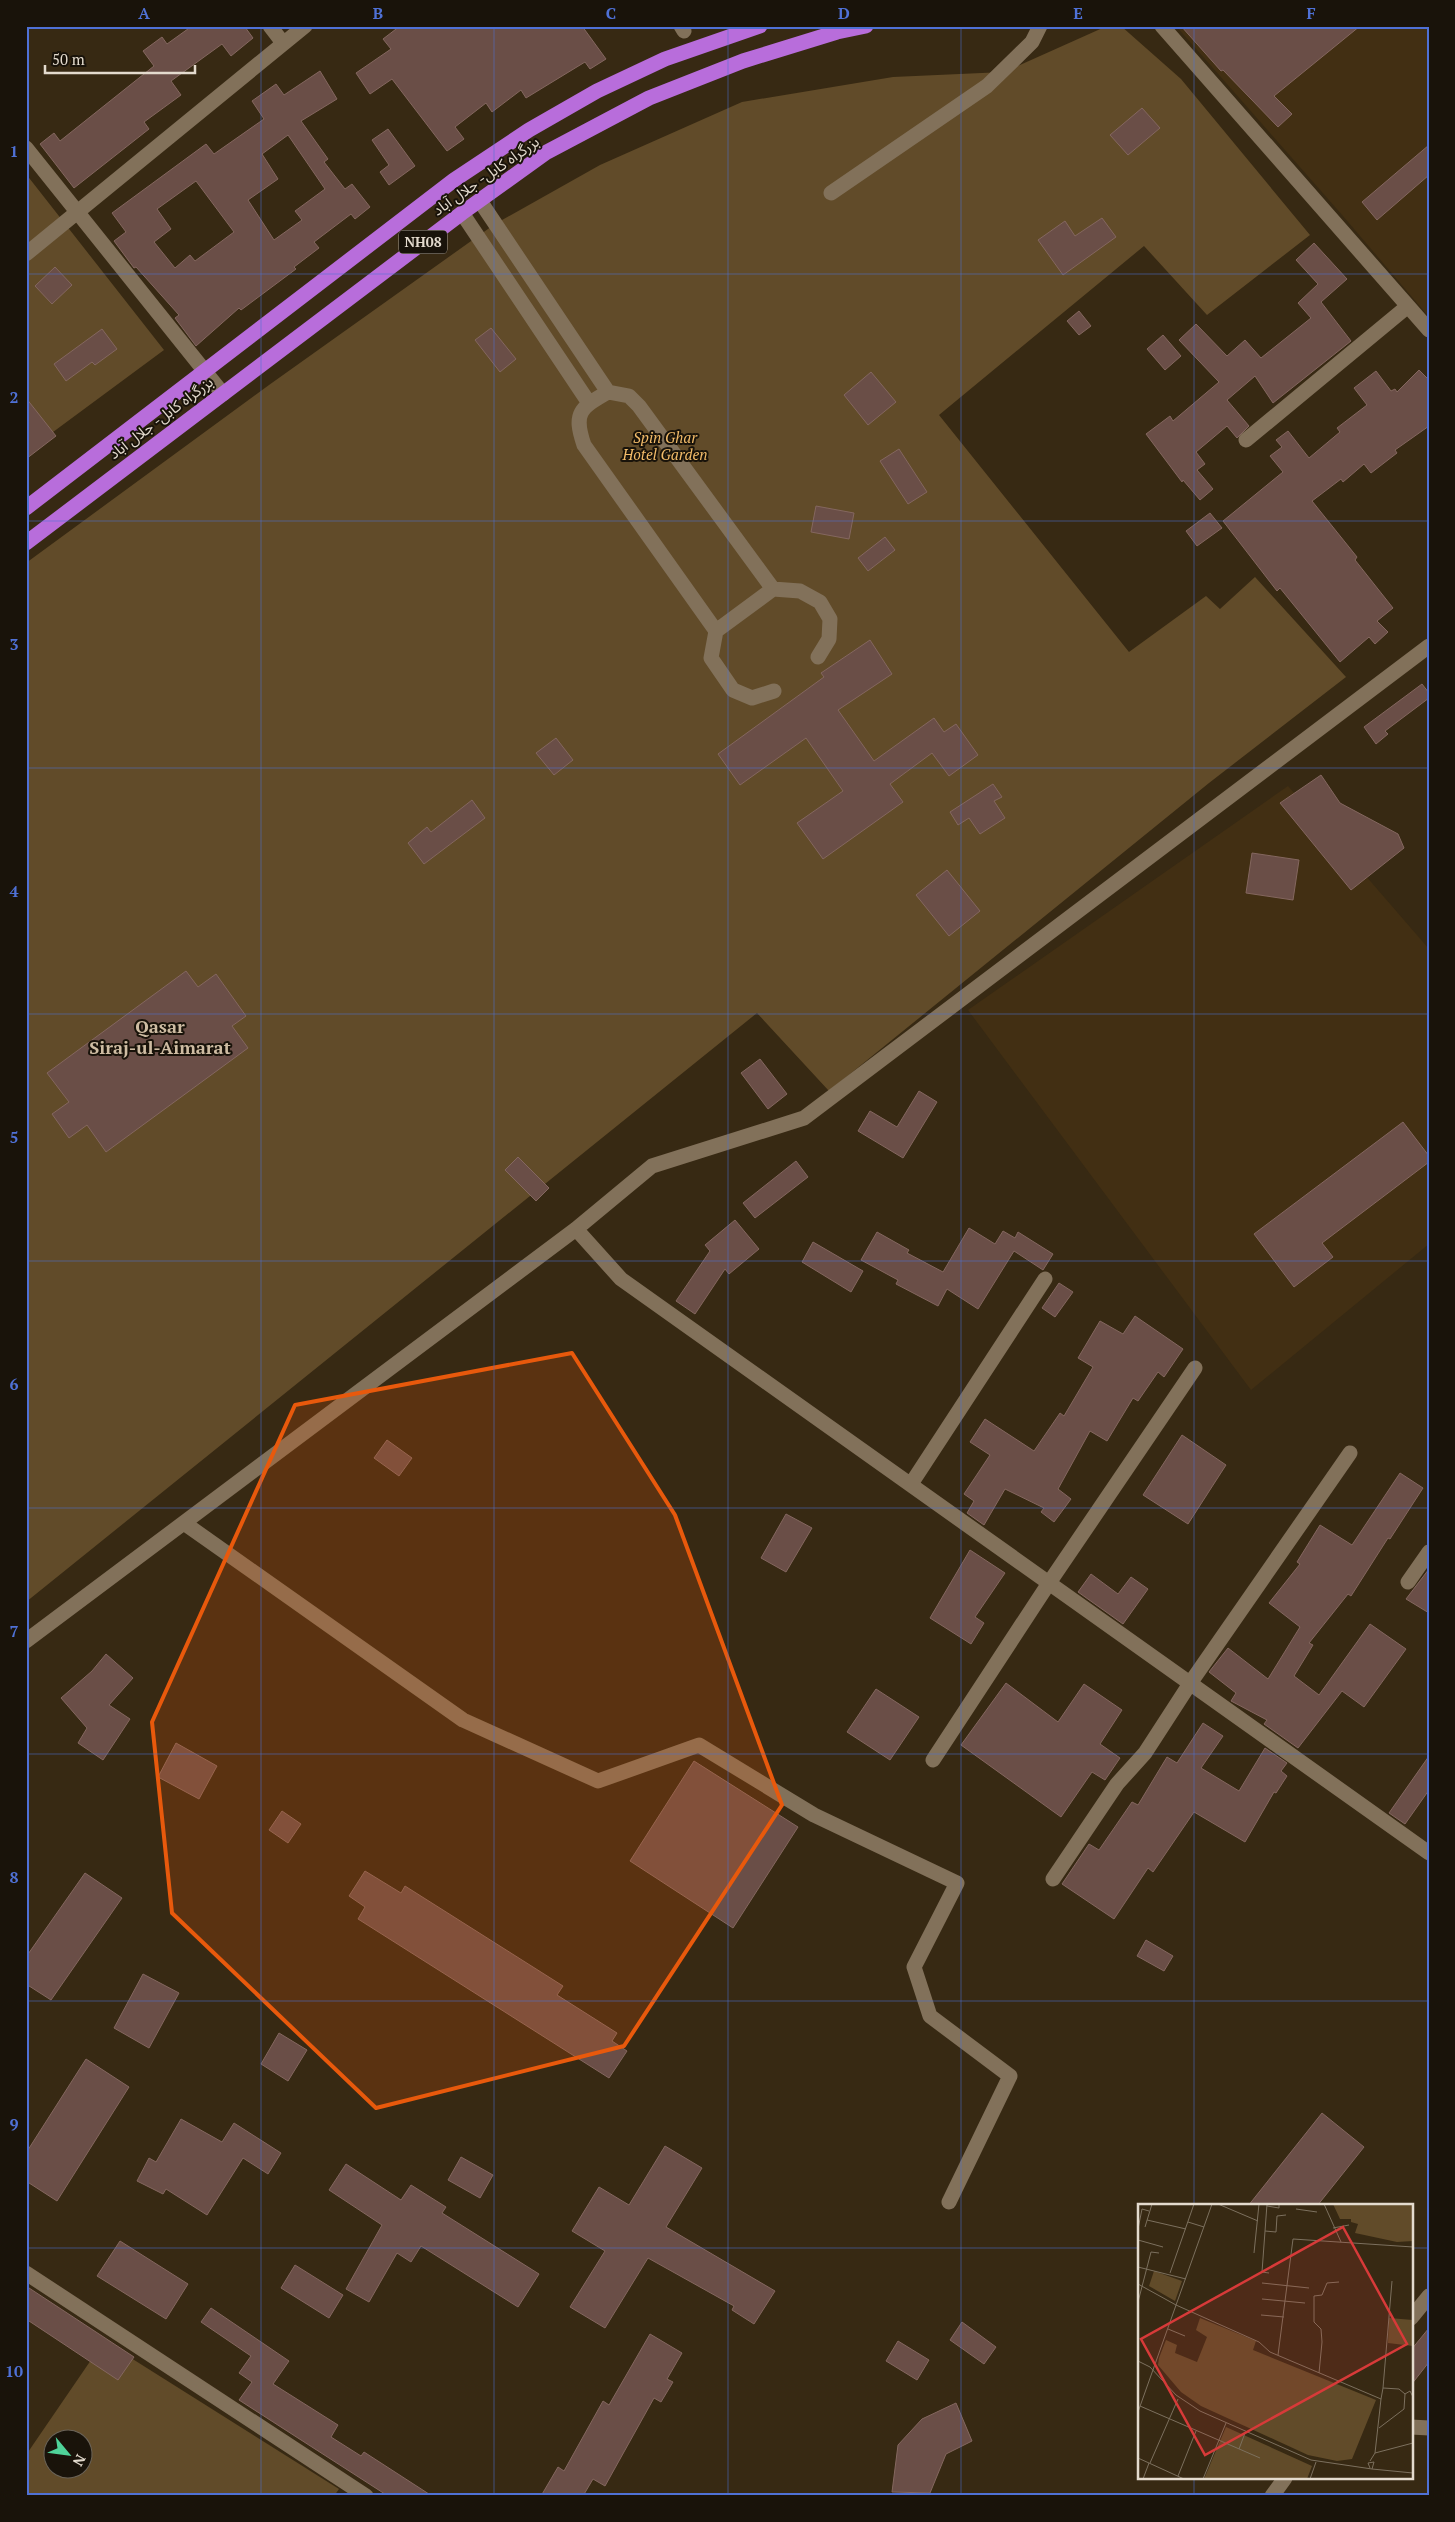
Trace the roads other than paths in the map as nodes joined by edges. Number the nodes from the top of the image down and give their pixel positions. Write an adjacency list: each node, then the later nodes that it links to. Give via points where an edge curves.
1 (270, 26): 7 (street)
2 (305, 26): 7 (street)
3 (760, 26): 16 (highway, بزرگراه کابل- جلال آباد / NH08, via 665,59 597,91 529,130 454,180)
4 (866, 26): 10 (highway, بزرگراه کابل- جلال آباد / NH08, via 743,61 649,98 547,152)
5 (1040, 26): 9 (street, via 1032,42 987,86)
6 (1162, 26): 14 (street)
7 (283, 43): 11 (street)
8 (26, 148): 11 (street)
9 (831, 193)
10 (480, 201): 12 (highway, بزرگراه کابل- جلال آباد / NH08); 17 (street)
11 (79, 212): 13 (street); 16 (street)
12 (462, 213): 18 (highway, بزرگراه کابل- جلال آباد / NH08); 19 (street)
13 (26, 254)
14 (1408, 306): 15 (street); 20 (street)
15 (1429, 330)
16 (205, 372): 18 (street); 21 (highway, بزرگراه کابل- جلال آباد / NH08)
17 (608, 392): 19 (street); 23 (street, via 629,396 639,406)
18 (223, 394): 22 (highway, بزرگراه کابل- جلال آباد / NH08)
19 (589, 403): 24 (street, via 580,414 577,426 584,445)
20 (1246, 440)
21 (26, 508)
22 (26, 543)
23 (773, 589): 24 (street); 26 (street, via 800,591 820,602 830,619 829,639)
24 (716, 631): 27 (street, via 711,658 733,690 752,698)
25 (1429, 646): 28 (street, via 804,1118 652,1166)
26 (818, 656)
27 (774, 692)
28 (576, 1229): 32 (street, via 621,1279); 33 (street)
29 (1044, 1279): 32 (street)
30 (1195, 1368): 36 (street)
31 (1350, 1454): 38 (street)
32 (911, 1484): 36 (street)
33 (184, 1523): 37 (street); 42 (street, via 463,1720 598,1781 699,1745 814,1814 957,1883 914,1967 930,2016 1010,2076)
34 (1429, 1552): 35 (street)
35 (1408, 1582)
36 (1049, 1583): 38 (street); 39 (street)
37 (26, 1641)
38 (1191, 1682): 40 (street); 41 (street, via 1144,1753 1117,1784)
39 (933, 1760)
40 (1429, 1853)
41 (1054, 1879)
42 (949, 2202)
43 (26, 2273): 49 (street)
44 (1429, 2296): 45 (street)
45 (1412, 2317)
46 (1412, 2426): 47 (street)
47 (1429, 2428)
48 (1283, 2480): 50 (street)
49 (366, 2496)
50 (1272, 2496)

